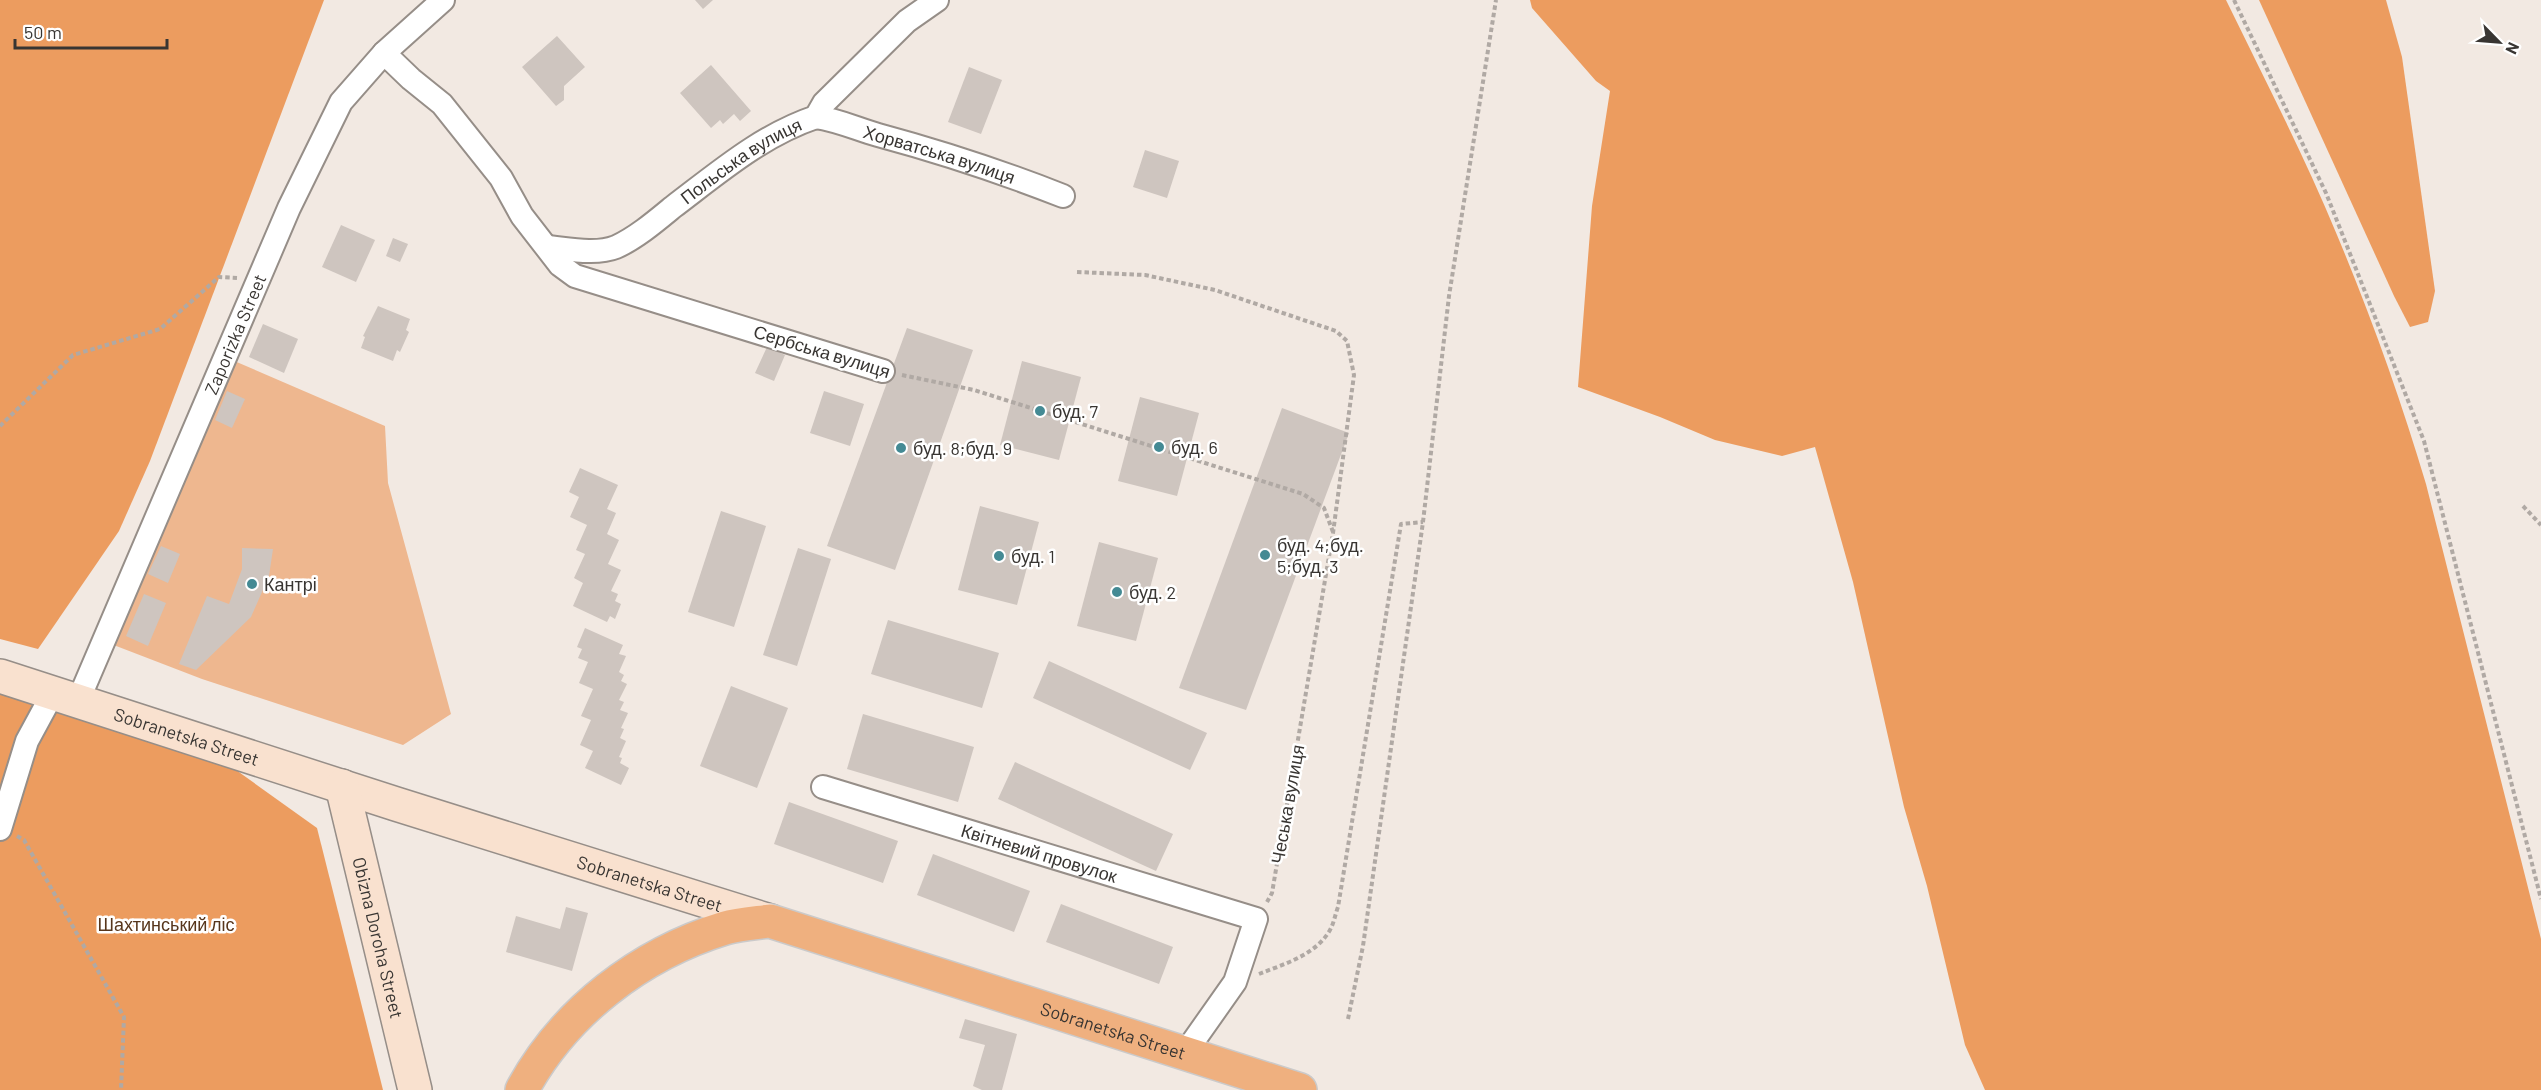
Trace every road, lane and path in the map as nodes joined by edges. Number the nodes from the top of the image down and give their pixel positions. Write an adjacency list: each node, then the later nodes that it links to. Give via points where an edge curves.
1 (443, 0): 5 (street, Zaporizka Street)
2 (937, 0): 6 (street, Польська вулиця, via 907,21 824,103)
3 (1496, 0): 14 (path, via 1449,296)
4 (2234, 0): 22 (path, via 2326,193 2424,441)
5 (384, 53): 8 (street, Сербська вулиця, via 442,104 501,178 522,216); 10 (street, Zaporizka Street, via 341,102)
6 (816, 117): 7 (street, Хорватська вулиця, via 839,120 987,167); 8 (street, Польська вулиця, via 748,150 656,221 615,247)
7 (1063, 196)
8 (547, 247): 11 (street, Сербська вулиця, via 560,265 575,276)
9 (1077, 272): 16 (path, Чеська вулиця, via 1145,275 1215,290 1335,331 1347,341 1354,375)
10 (259, 278): 12 (path, via 219,277 160,329 73,355); 18 (street, Zaporizka Street)
11 (883, 371): 16 (path, Сербська вулиця, via 974,390 1303,494 1324,508)
12 (0, 426)
13 (2523, 506): 15 (path)
14 (1423, 522): 25 (path, via 1401,524 1338,908 1330,930 1320,944 1304,955); 26 (path, via 1363,946)
15 (2541, 525)
16 (1333, 533): 23 (path, Чеська вулиця, via 1272,893)
17 (0, 676): 18 (main road, Sobranetska Street)
18 (65, 697): 19 (main road, Sobranetska Street); 21 (street, Zaporizka Street, via 27,741)
19 (342, 786): 24 (main road, Sobranetska Street); 30 (main road, Obizna Doroha Street)
20 (823, 787): 23 (street, Квітневий провулок)
21 (1, 827): 29 (path, via 24,840 124,1017)
22 (2541, 898)
23 (1256, 919): 25 (street)
24 (770, 921): 27 (highway, Sobranetska Street); 28 (highway, via 727,927 644,963 586,1006 550,1047)
25 (1235, 982): 27 (street)
26 (1348, 1019)
27 (1185, 1053): 31 (highway, Sobranetska Street)
28 (524, 1085)
29 (121, 1090)
30 (415, 1090)
31 (1300, 1090)

